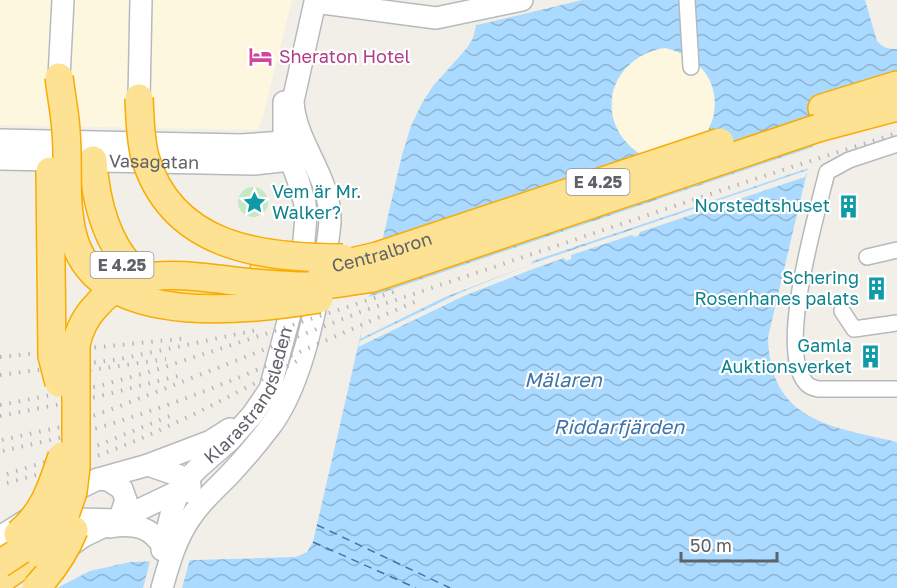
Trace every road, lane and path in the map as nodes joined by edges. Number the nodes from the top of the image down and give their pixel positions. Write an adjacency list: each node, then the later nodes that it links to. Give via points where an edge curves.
1 (129, 0): 13 (street)
2 (141, 0): 13 (street)
3 (306, 0): 19 (street, via 286,88)
4 (407, 0): 9 (street)
5 (522, 0): 8 (street)
6 (687, 0): 10 (street)
7 (61, 3): 11 (street)
8 (466, 6): 9 (street)
9 (436, 11): 19 (street, via 315,2 293,100)
10 (691, 67)
11 (59, 77): 26 (highway, bridge, via 70,221 77,247 90,269 114,289 146,303 212,308); 29 (highway, bridge, via 51,131 49,192 52,356)
12 (897, 85): 25 (highway, Centralbron / E 4.25, bridge)
13 (140, 87): 25 (highway, bridge, via 145,156 153,178 177,214 202,233 236,246)
14 (897, 107): 25 (highway, Centralbron / E 4.25, bridge)
15 (44, 139): 16 (street, Vasagatan); 17 (street, Vasagatan); 21 (street, via 26,147)
16 (0, 140)
17 (125, 141): 19 (street, Vasagatan); 22 (street, via 115,147 100,148)
18 (897, 144): 30 (street, via 827,172 802,280 795,343 796,361 808,386)
19 (299, 150): 22 (street, Vasagatan, via 254,164); 26 (street, Klarastrandsleden, via 306,216 304,240); 33 (street, Klarastrandsleden, via 326,193 328,244 317,300 291,391 278,417)
20 (0, 159): 21 (street, Vasagatan)
21 (22, 159): 22 (street, Vasagatan)
22 (93, 160): 26 (highway, bridge, via 106,225 121,257 132,269 155,286 193,295)
23 (897, 250): 24 (street)
24 (867, 257)
25 (373, 267): 26 (highway, bridge, via 325,297); 29 (highway, Centralbron / E 4.25, bridge, via 264,270 171,258 114,267 97,280 73,313 66,332); 32 (highway, Centralbron / E 4.25, bridge, via 303,286 169,274 128,281 89,313 78,336)
26 (285, 302): 31 (street, Klarastrandsleden, via 270,388)
27 (842, 311): 28 (street, via 854,329)
28 (897, 323)
29 (59, 383): 34 (highway, Centralbron / E 4.25)
30 (897, 389)
31 (253, 414): 35 (street, via 211,441); 37 (street, Klarastrandsleden)
32 (76, 428): 43 (highway, Centralbron / E 4.25, bridge, via 73,492 62,524 39,553); 45 (highway, bridge, via 82,496 76,525 64,551)
33 (254, 446): 37 (street, Klarastrandsleden); 39 (street, Klarastrandsleden, via 202,502)
34 (62, 456): 40 (highway, bridge, via 39,514 26,527); 42 (highway, Centralbron / E 4.25, bridge, via 62,489 47,527 35,541)
35 (148, 465): 36 (street); 37 (street, via 173,473)
36 (95, 481): 38 (street, via 87,490 88,500); 38 (street, via 108,480 123,489 126,500); 40 (street, via 65,496)
37 (185, 485): 38 (street, Klarastrandsleden); 39 (street, Klarastrandsleden, via 190,495); 41 (street)
38 (106, 523): 40 (street, via 76,519); 41 (street, Klarastrandsleden, via 135,525 151,532 159,538); 44 (street, Klarastrandsleden)
39 (182, 531): 41 (street, Klarastrandsleden)
40 (4, 538)
41 (164, 556): 46 (street); 47 (street)
42 (0, 564)
43 (0, 580)
44 (9, 588)
45 (36, 588)
46 (152, 588)
47 (162, 588)

